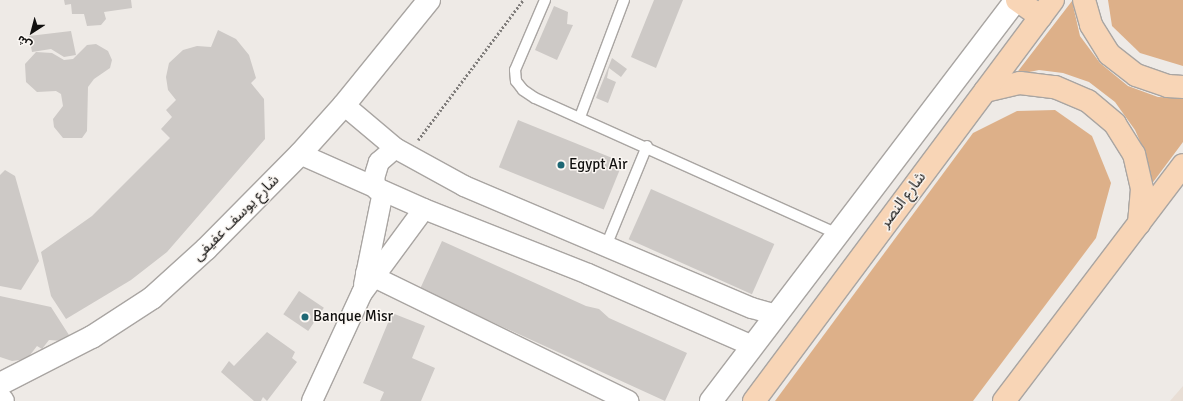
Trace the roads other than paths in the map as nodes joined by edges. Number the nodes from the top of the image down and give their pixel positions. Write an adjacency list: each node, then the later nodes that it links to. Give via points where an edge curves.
1 (429, 0): 9 (street, شارع يوسف عفيفى)
2 (545, 0): 10 (lane, via 515,70 516,81 534,98)
3 (624, 0): 10 (lane)
4 (1017, 0): 6 (main road); 18 (street)
5 (1084, 0): 7 (main road, via 1091,25 1109,54 1136,75 1168,86)
6 (1047, 8): 8 (main road, شارع النصر)
7 (1183, 87)
8 (985, 91): 17 (main road, via 1020,83 1055,87 1088,101 1115,124 1134,154 1142,189); 31 (main road, شارع النصر)
9 (344, 105): 12 (street); 13 (street, شارع يوسف عفيفى)
10 (580, 117): 11 (lane)
11 (646, 146): 18 (lane); 20 (lane)
12 (401, 151): 15 (street, via 380,162 374,178); 19 (street, via 464,186)
13 (300, 154): 15 (street); 25 (street, شارع يوسف عفيفى, via 206,249 152,298 92,337)
14 (1183, 165): 17 (main road)
15 (380, 190): 16 (street); 22 (street)
16 (424, 210): 21 (street); 22 (street)
17 (1139, 224): 32 (main road)
18 (838, 234): 23 (street)
19 (583, 236): 20 (street); 21 (street)
20 (606, 246): 23 (street, via 752,308)
21 (571, 267): 24 (street)
22 (370, 275): 28 (street); 29 (street)
23 (776, 315): 24 (street)
24 (753, 346): 30 (street)
25 (0, 384)
26 (0, 396): 27 (street)
27 (4, 401)
28 (312, 401)
29 (629, 401)
30 (711, 401)
31 (754, 401)
32 (1004, 401)

